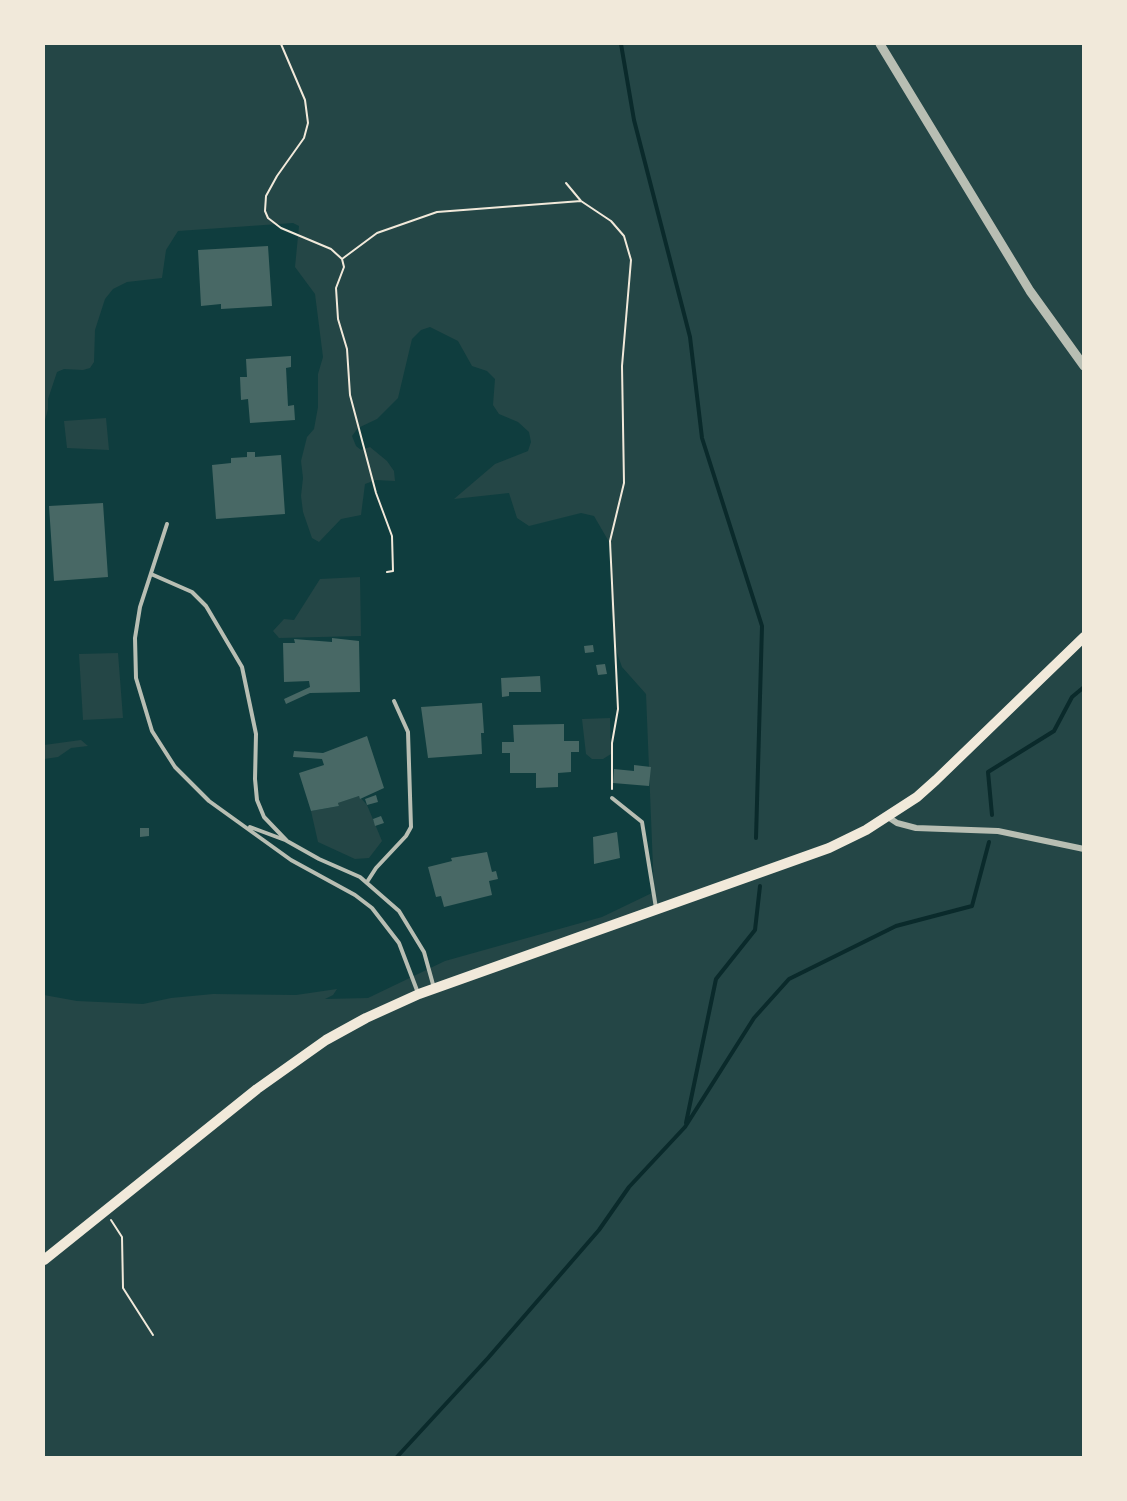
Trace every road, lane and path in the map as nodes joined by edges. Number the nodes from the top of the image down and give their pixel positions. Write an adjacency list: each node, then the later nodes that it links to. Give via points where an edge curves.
1 (281, 44): 5 (path, via 304,100 308,123 304,138 266,196 265,211 274,223 331,249)
2 (880, 44): 6 (street, via 1030,291)
3 (566, 183): 4 (path)
4 (581, 201): 5 (path, via 437,212 377,233); 12 (path, via 611,221 624,236 631,260 622,366 624,483 610,541 618,709 612,743)
5 (342, 259): 8 (path, via 344,267 336,288 338,319 347,349 351,395 376,493 392,536 393,571)
6 (1083, 366)
7 (168, 524): 9 (lane)
8 (387, 572)
9 (151, 574): 14 (lane, via 135,638 136,678 152,731 175,767 209,801); 15 (lane, via 192,592 206,606 242,667 256,734 257,800 264,817)
10 (1083, 637): 13 (main road, via 945,772)
11 (394, 700): 17 (lane, via 408,732 411,827)
12 (612, 798): 18 (lane, via 642,822)
13 (888, 817): 16 (street, via 916,828 998,831); 18 (main road, via 829,848)
14 (243, 824): 15 (lane); 20 (lane, via 291,860 372,908 399,943)
15 (287, 841): 17 (lane)
16 (1083, 849)
17 (367, 882): 19 (lane, via 411,927 424,952)
18 (656, 909): 19 (main road)
19 (434, 988): 20 (main road)
20 (419, 994): 21 (main road, via 366,1018 306,1053)
21 (104, 1210): 22 (main road); 23 (path, via 122,1237 123,1288)
22 (44, 1260)
23 (153, 1335)

